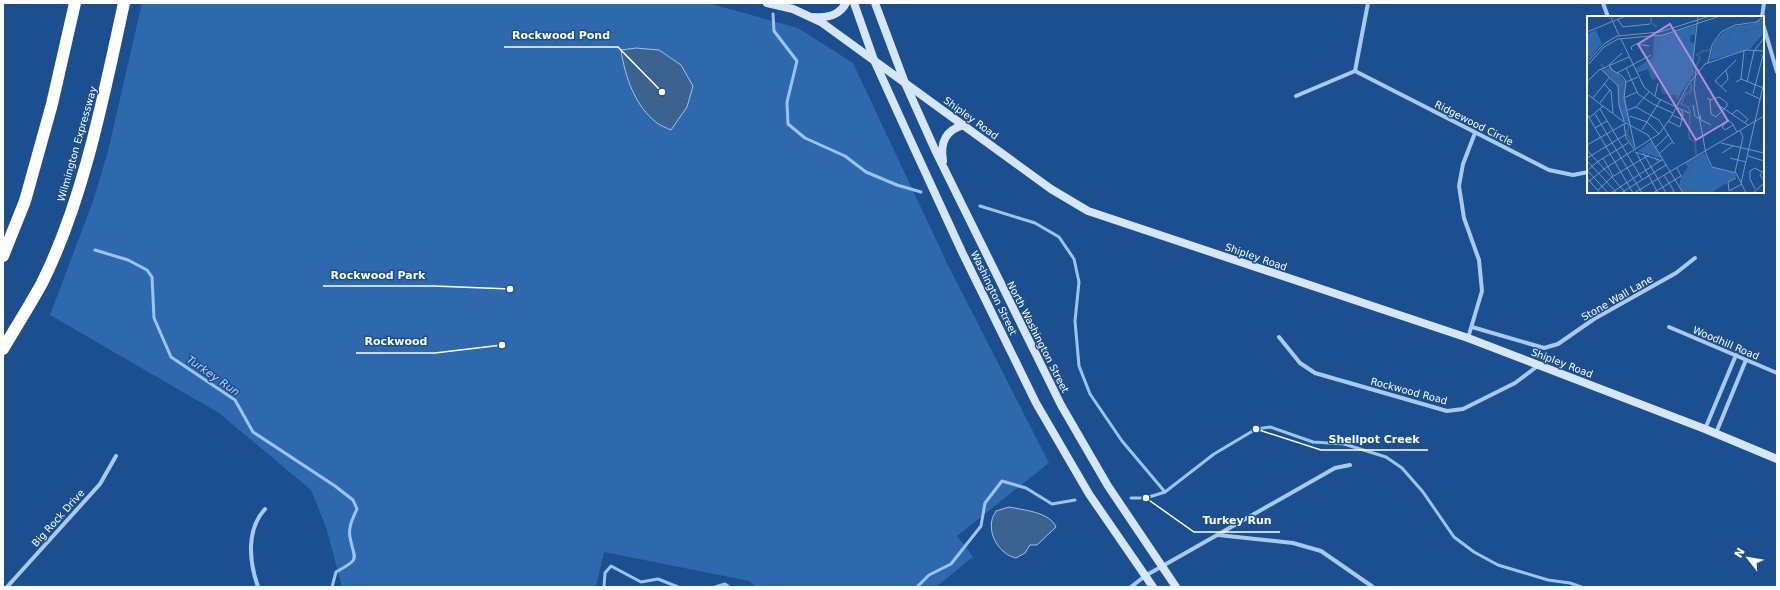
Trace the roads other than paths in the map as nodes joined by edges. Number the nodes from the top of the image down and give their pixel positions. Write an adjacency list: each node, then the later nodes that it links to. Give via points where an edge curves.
1 (75, 3): 23 (highway, via 52,104 25,201)
2 (124, 3): 29 (highway, Wilmington Expressway, via 82,176 61,239 42,283)
3 (767, 3): 12 (main road, Shipley Road)
4 (846, 3): 12 (main road, via 841,11 832,16)
5 (854, 3): 14 (main road, Washington Street)
6 (875, 3): 17 (main road)
7 (1368, 3): 15 (street)
8 (1603, 3): 10 (street)
9 (1764, 3): 11 (street)
10 (1608, 16)
11 (1762, 16)
12 (813, 17): 14 (main road, Shipley Road)
13 (1764, 27): 16 (street)
14 (874, 60): 17 (main road, Shipley Road); 42 (main road, Washington Street, via 1036,403 1089,494)
15 (1355, 72): 18 (street); 20 (street, Ridgewood Circle)
16 (1777, 72)
17 (905, 83): 19 (main road, Shipley Road); 22 (main road, North Washington Street)
18 (1296, 96)
19 (964, 125): 22 (main road, via 952,130 942,142); 28 (main road, Shipley Road, via 1051,189 1088,211)
20 (1475, 133): 21 (street, Ridgewood Circle, via 1549,170 1573,175); 25 (street, via 1463,164 1459,186 1464,218 1478,260 1482,291)
21 (1587, 172)
22 (948, 176): 41 (main road, North Washington Street, via 1061,405 1108,486)
23 (3, 256)
24 (1695, 258): 25 (street, Stone Wall Lane, via 1676,273 1594,319 1558,344 1544,348)
25 (1472, 327): 28 (street)
26 (1669, 327): 30 (street, Woodhill Road)
27 (1279, 337): 32 (street, Rockwood Road, via 1300,363 1315,374 1447,411 1464,409 1514,383)
28 (1468, 338): 32 (main road, Shipley Road)
29 (3, 349)
30 (1736, 355): 31 (street, Woodhill Road); 34 (street)
31 (1746, 360): 33 (street, Woodhill Road); 35 (street)
32 (1539, 364): 34 (main road, Shipley Road)
33 (1777, 373)
34 (1705, 429): 35 (main road, Shipley Road)
35 (1716, 433): 37 (main road, Shipley Road)
36 (116, 456): 43 (street, Big Rock Drive, via 100,484)
37 (1777, 459)
38 (1350, 465): 40 (street, via 1335,468)
39 (265, 509): 44 (street, via 254,525 251,536 253,566)
40 (1217, 534): 41 (street); 48 (street, via 1293,543 1321,551)
41 (1162, 567): 42 (street); 47 (main road, North Washington Street)
42 (1145, 576): 45 (street); 46 (main road)
43 (7, 587)
44 (258, 587)
45 (1131, 587)
46 (1153, 587)
47 (1176, 587)
48 (1373, 587)

